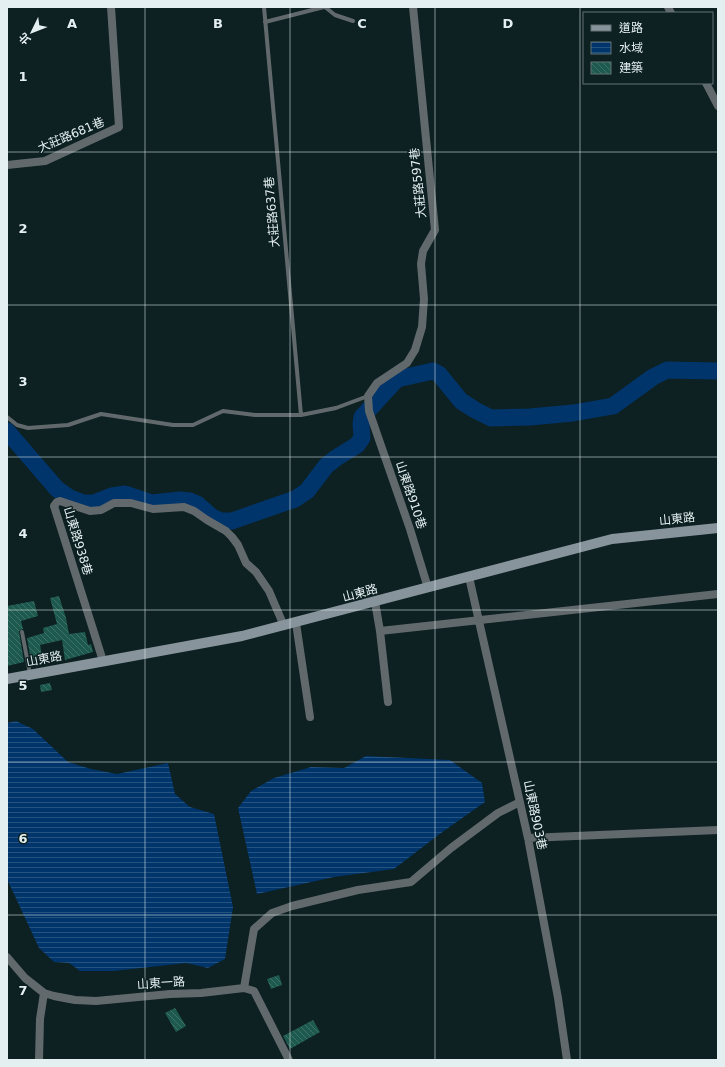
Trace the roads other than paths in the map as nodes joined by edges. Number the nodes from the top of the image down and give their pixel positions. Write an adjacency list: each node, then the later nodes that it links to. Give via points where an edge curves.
1 (111, 7): 9 (street, 大莊路681巷, via 120,128 45,161)
2 (264, 7): 6 (lane, 大莊路637巷)
3 (324, 7): 5 (lane, via 335,16); 6 (lane)
4 (413, 7): 10 (street, 大莊路597巷, via 435,230 424,251 421,264 424,299 422,327 415,350 406,362 377,383)
5 (354, 21)
6 (265, 22): 11 (lane, 大莊路637巷)
7 (707, 84): 8 (street)
8 (718, 106)
9 (7, 165)
10 (369, 404): 11 (lane); 15 (street, 山東路910巷)
11 (301, 415): 12 (lane, via 255,415 223,411 194,425 173,425 101,414 68,425 28,428 17,425)
12 (7, 417)
13 (718, 528): 14 (street, 山東路, via 612,539)
14 (469, 577): 15 (street, 山東路); 18 (street, 山東路903巷)
15 (428, 588): 17 (street, 山東路)
16 (718, 594): 18 (street)
17 (375, 602): 19 (street, 山東路); 21 (street)
18 (480, 620): 21 (street); 28 (street, 山東路903巷)
19 (296, 623): 20 (street, 山東路); 27 (street)
20 (284, 626): 23 (street, 山東路); 23 (street, 山東路938巷, via 269,591 256,572 246,563 232,537 194,511 184,507 153,509 131,503 114,503 101,510 90,511 60,501 54,506)
21 (380, 631): 26 (street)
22 (22, 632): 24 (lane)
23 (103, 661): 24 (street, 山東路)
24 (30, 674): 25 (street, 山東路)
25 (7, 678)
26 (388, 702)
27 (310, 717)
28 (520, 802): 30 (street, 山東路903巷); 32 (street, via 498,813 410,882 358,890 272,913 254,929)
29 (718, 830): 30 (street)
30 (528, 838): 36 (street, 山東路903巷)
31 (7, 957): 33 (street, 山東一路, via 25,978)
32 (244, 988): 33 (street, 山東一路, via 96,1001 75,1000); 35 (street, via 254,991)
33 (44, 993): 34 (street, via 40,1019)
34 (39, 1060)
35 (289, 1060)
36 (567, 1060)

